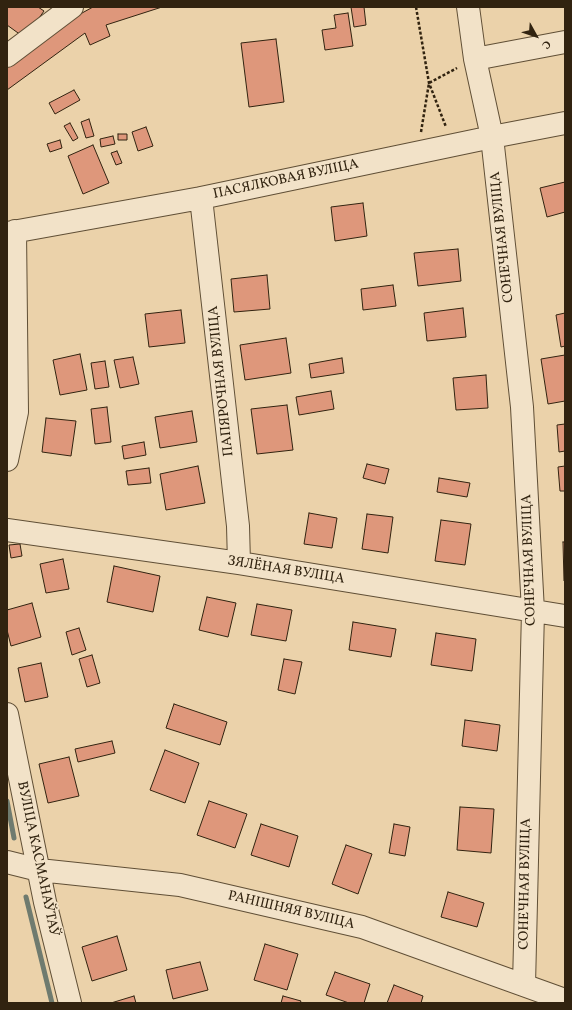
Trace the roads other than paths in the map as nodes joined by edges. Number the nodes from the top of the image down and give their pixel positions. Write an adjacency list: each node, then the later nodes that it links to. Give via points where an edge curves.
1 (468, 7): 5 (street, СОНЕЧНАЯ ВУЛІЦА)
2 (64, 9): 4 (street)
3 (565, 42): 5 (street)
4 (11, 48)
5 (475, 59): 7 (street, СОНЕЧНАЯ ВУЛІЦА)
6 (565, 123): 7 (street, ПАСЯЛКОВАЯ ВУЛІЦА)
7 (492, 137): 8 (street, ПАСЯЛКОВАЯ ВУЛІЦА); 13 (street, СОНЕЧНАЯ ВУЛІЦА, via 522,407)
8 (201, 198): 9 (street, ПАСЯЛКОВАЯ ВУЛІЦА); 12 (street, ПАПЯРОЧНАЯ ВУЛІЦА, via 237,518)
9 (11, 232): 10 (street, via 16,412)
10 (7, 460)
11 (7, 530): 12 (street, ЗЯЛЁНАЯ ВУЛІЦА)
12 (239, 563): 13 (street, ЗЯЛЁНАЯ ВУЛІЦА)
13 (533, 611): 14 (street, ЗЯЛЁНАЯ ВУЛІЦА); 18 (street, СОНЕЧНАЯ ВУЛІЦА)
14 (565, 616)
15 (7, 714): 17 (street, ВУЛІЦА КАСМАНАЎТАЎ)
16 (7, 862): 17 (street, РАНІШНЯЯ ВУЛІЦА)
17 (39, 870): 18 (street, РАНІШНЯЯ ВУЛІЦА, via 180,885 362,927); 20 (street, ВУЛІЦА КАСМАНАЎТАЎ)
18 (524, 985): 19 (street, РАНІШНЯЯ ВУЛІЦА)
19 (565, 1000)
20 (70, 1003)

